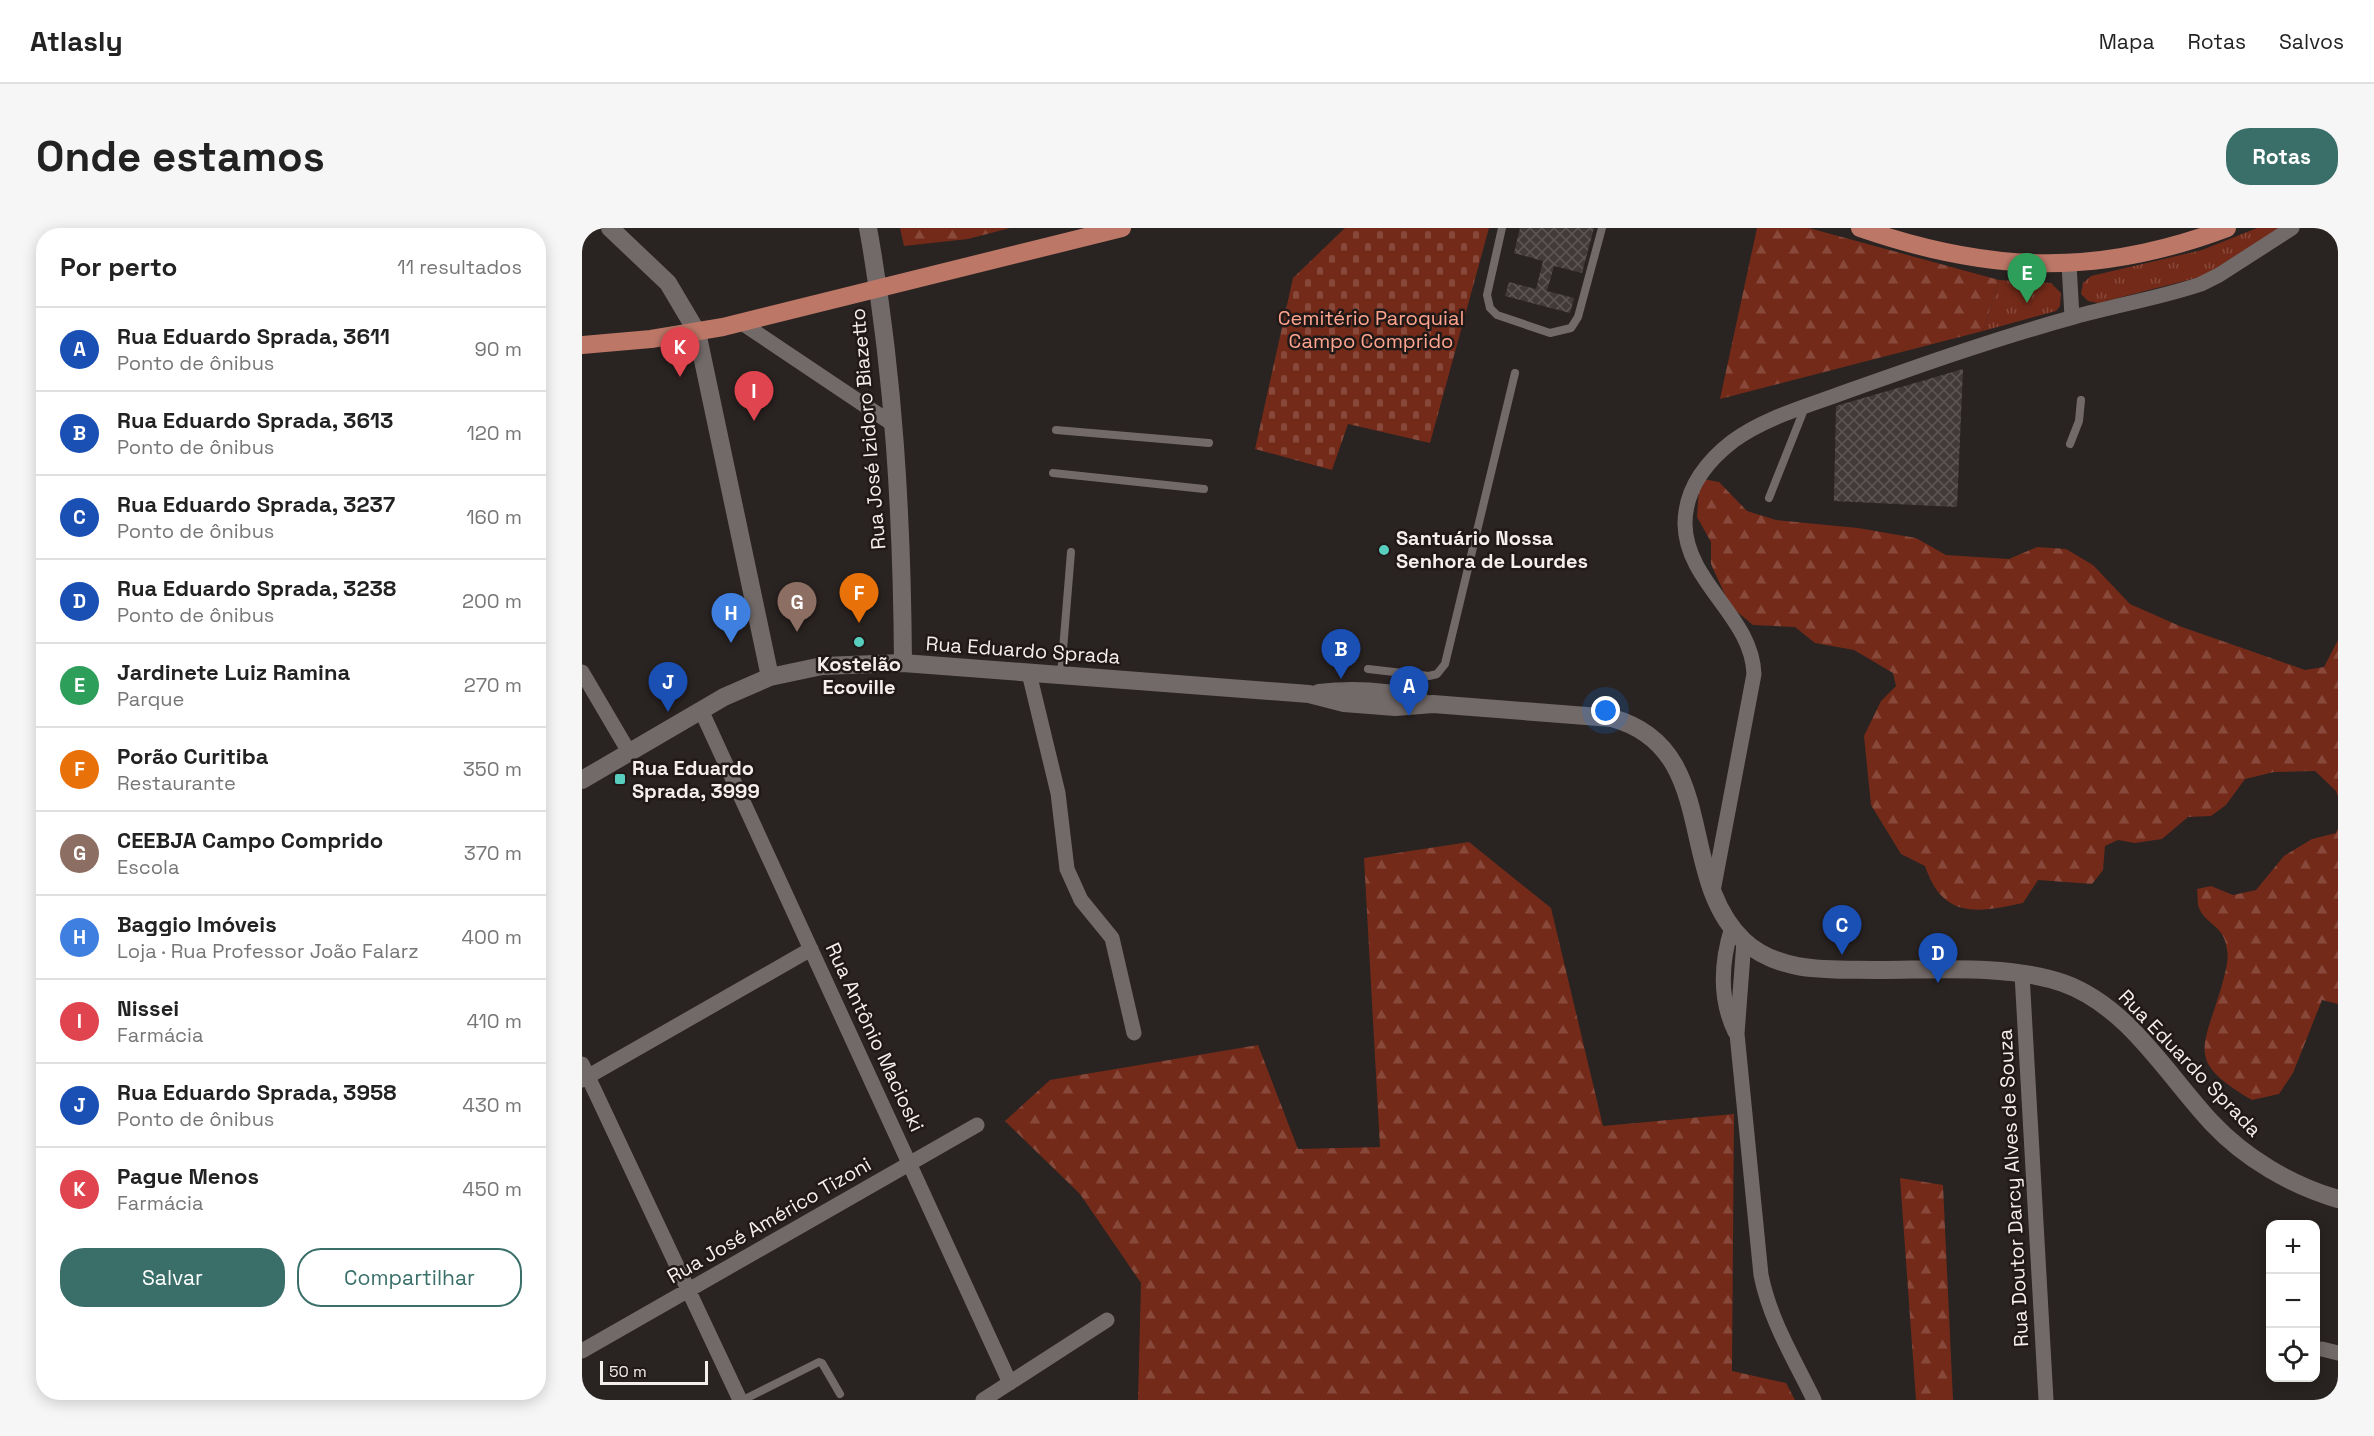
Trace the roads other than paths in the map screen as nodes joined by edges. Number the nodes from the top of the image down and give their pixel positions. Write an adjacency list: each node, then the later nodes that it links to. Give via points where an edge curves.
1 (610, 228): 13 (main road, via 668,283)
2 (868, 228): 10 (main road, Rua José Izidoro Biazetto)
3 (1122, 228): 10 (main road)
4 (1502, 228): 5 (lane, via 1487,295 1490,308 1497,315 1550,333 1570,328 1578,317)
5 (1602, 228)
6 (1860, 228): 9 (main road, via 1970,258)
7 (2227, 228): 9 (main road, via 2139,255)
8 (2292, 228): 11 (street, via 2201,284)
9 (2069, 264): 11 (street)
10 (879, 288): 12 (main road); 18 (main road, Rua José Izidoro Biazetto)
11 (2072, 317): 17 (street)
12 (742, 323): 13 (main road); 18 (street)
13 (697, 332): 14 (main road); 31 (main road)
14 (582, 345)
15 (1515, 373): 27 (lane, via 1445,664 1437,674 1429,676)
16 (2081, 400): 21 (lane, via 2079,421)
17 (1804, 407): 24 (lane); 35 (street, via 1753,429 1721,450 1698,479 1687,506 1685,525 1693,558 1741,631 1753,661 1752,687)
18 (894, 425): 26 (main road, Rua José Izidoro Biazetto, via 902,538)
19 (1056, 430): 20 (lane)
20 (1209, 443)
21 (2070, 444)
22 (1053, 473): 23 (lane)
23 (1204, 489)
24 (1769, 498)
25 (1071, 552): 30 (lane)
26 (903, 663): 29 (main road, Rua Eduardo Sprada); 31 (main road, Rua Eduardo Sprada, via 822,666)
27 (1368, 669)
28 (582, 672): 33 (street)
29 (1029, 673): 30 (main road, Rua Eduardo Sprada); 40 (street, via 1054,774 1066,869 1081,900 1112,938)
30 (1061, 675): 35 (main road, Rua Eduardo Sprada, via 1309,694 1344,703 1433,704 1590,715 1629,723 1661,745 1680,775)
31 (770, 677): 32 (main road, Rua Eduardo Sprada)
32 (701, 710): 33 (main road, Rua Eduardo Sprada); 38 (street, Rua Antônio Macioski)
33 (629, 752): 34 (main road, Rua Eduardo Sprada)
34 (582, 780)
35 (1713, 891): 36 (main road, Rua Eduardo Sprada)
36 (1732, 927): 37 (main road, Rua Eduardo Sprada); 41 (street, via 1723,985 1728,1018)
37 (1744, 941): 39 (main road, Rua Eduardo Sprada, via 1773,960 1806,968); 41 (street)
38 (811, 949): 42 (street); 44 (street, Rua Antônio Macioski)
39 (2022, 974): 45 (main road, Rua Eduardo Sprada, via 2065,983 2103,1005 2137,1036 2214,1125 2246,1153 2287,1179); 56 (street, Rua Doutor Darcy Alves de Souza)
40 (1134, 1033)
41 (1737, 1034): 55 (street, via 1766,1299)
42 (584, 1073): 46 (street)
43 (977, 1125): 44 (street, Rua José Américo Tizoni)
44 (910, 1163): 46 (street, Rua José Américo Tizoni); 51 (street, Rua Antônio Macioski)
45 (2338, 1199)
46 (688, 1290): 49 (street, Rua José Américo Tizoni); 53 (street)
47 (1107, 1320): 51 (street)
48 (2322, 1349): 50 (street)
49 (582, 1351)
50 (2338, 1353)
51 (1010, 1383): 54 (street)
52 (840, 1394): 53 (lane, via 819,1362)
53 (741, 1400)
54 (983, 1400)
55 (1814, 1400)
56 (2046, 1400)

